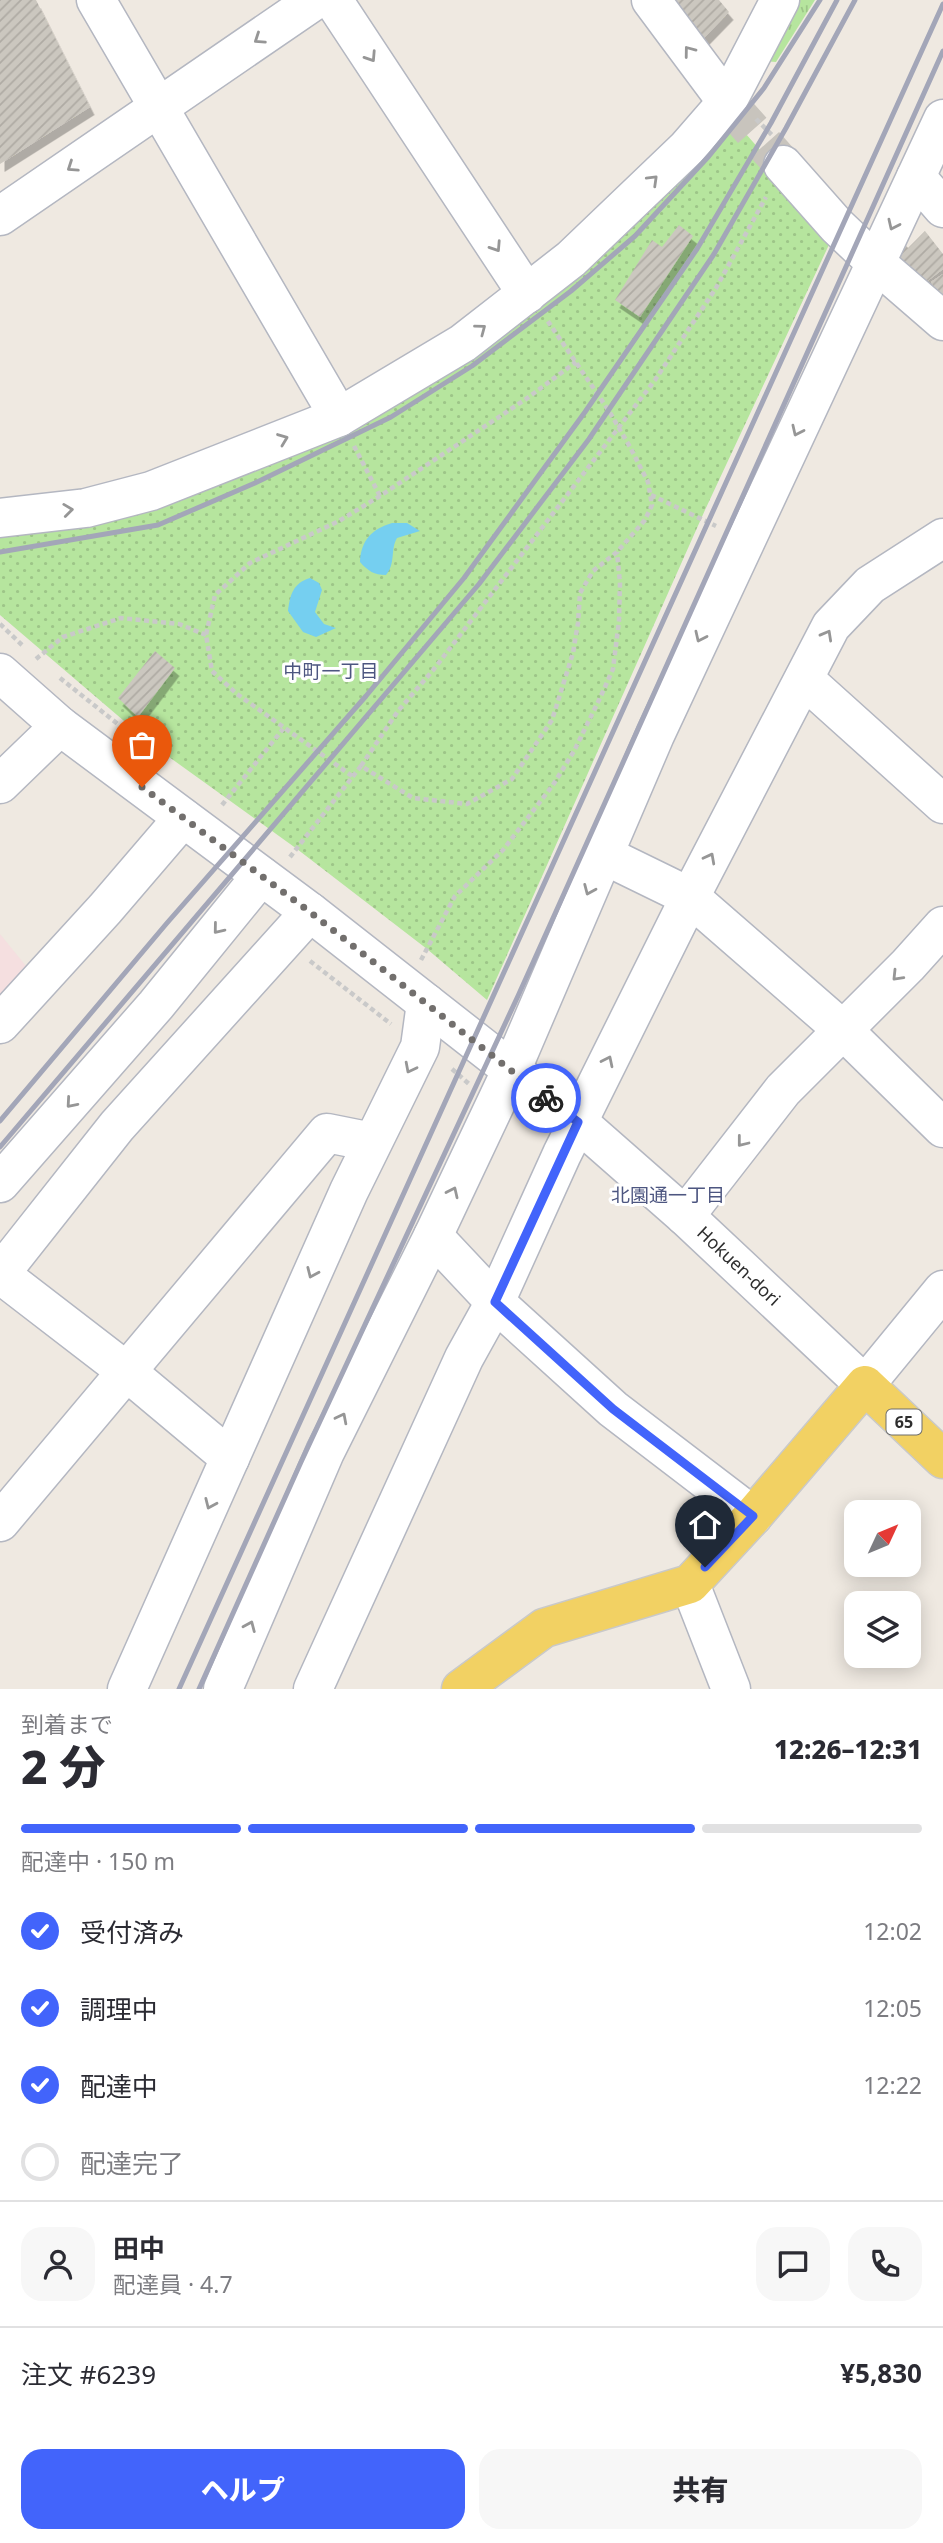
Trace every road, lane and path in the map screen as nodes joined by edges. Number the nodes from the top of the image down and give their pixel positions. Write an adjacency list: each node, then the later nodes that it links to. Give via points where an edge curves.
1 (96, 0): 7 (street)
2 (315, 0): 7 (street, one-way to 7)
3 (333, 0): 14 (street, one-way to 14)
4 (651, 0): 6 (street, one-way to 4)
5 (780, 0): 6 (street)
6 (727, 102): 14 (street, one-way to 6, via 571,259 687,148)
7 (158, 108): 12 (street, one-way to 12); 17 (street)
8 (943, 119): 10 (street)
9 (783, 165): 13 (street); 18 (path, via 716,288 655,380)
10 (925, 167): 11 (street); 13 (street, one-way to 13)
11 (943, 208)
12 (0, 216)
13 (876, 263): 15 (street); 23 (street, one-way to 23)
14 (527, 294): 16 (path); 17 (street, one-way to 14, via 463,343)
15 (943, 321)
16 (576, 362): 18 (path); 20 (path)
17 (340, 417): 20 (path); 21 (street, one-way to 17, via 86,508 150,491)
18 (617, 426): 19 (path, via 642,470); 31 (path)
19 (650, 495): 23 (path); 24 (path, via 652,505 645,520)
20 (380, 496): 25 (path, via 250,563 215,595)
21 (0, 518)
22 (943, 538): 28 (street, one-way to 22, via 831,626 870,585)
23 (746, 540): 37 (street, one-way to 37)
24 (617, 552): 31 (path, via 593,571 580,593 573,653 552,720 512,779 467,804 413,798); 42 (path, via 619,621 613,669 600,698 553,785 503,849 455,896)
25 (206, 635): 26 (path, via 179,624 121,618 63,636); 30 (path, via 212,671)
26 (36, 659)
27 (0, 673): 29 (street, Hokuen-dori)
28 (804, 679): 35 (street); 39 (street, one-way to 28)
29 (61, 726): 33 (street); 36 (street, Hokuen-dori)
30 (283, 729): 32 (path); 34 (path)
31 (361, 766): 32 (path)
32 (352, 776): 38 (path)
33 (0, 784)
34 (222, 804)
35 (943, 804)
36 (183, 818): 38 (street, Hokuen-dori); 44 (street)
37 (604, 855): 39 (street); 46 (street, one-way to 46)
38 (275, 867): 40 (street, Hokuen-dori); 50 (street, one-way to 50)
39 (690, 897): 45 (street); 47 (street, one-way to 39)
40 (310, 912): 43 (street, Hokuen-dori); 53 (street, via 117,1126)
41 (943, 926): 45 (street, one-way to 45)
42 (421, 961)
43 (426, 1003): 46 (street, Hokuen-dori); 49 (street, one-way to 49, via 420,1047)
44 (0, 1024)
45 (844, 1031): 48 (street); 51 (street, one-way to 51, via 783,1090)
46 (511, 1071): 47 (street, Hokuen-dori); 52 (street, one-way to 46)
47 (578, 1122): 51 (street, Hokuen-dori); 55 (street)
48 (943, 1128)
49 (372, 1142): 56 (street, via 327,1133); 58 (street, one-way to 58)
50 (0, 1184)
51 (685, 1216): 57 (street, Hokuen-dori)
52 (433, 1236): 55 (street); 64 (street, one-way to 52, via 325,1452)
53 (0, 1274): 56 (street)
54 (943, 1290): 57 (street)
55 (495, 1302): 60 (street, via 613,1409); 65 (street, via 464,1358)
56 (126, 1371): 58 (street); 61 (street)
57 (866, 1385): 59 (main road, 65); 60 (main road)
58 (230, 1458): 63 (street, one-way to 63)
59 (943, 1459)
60 (753, 1516): 62 (main road)
61 (0, 1522)
62 (690, 1584): 66 (main road, via 544,1628); 67 (street)
63 (127, 1689)
64 (223, 1689)
65 (313, 1689)
66 (461, 1689)
67 (731, 1689)

